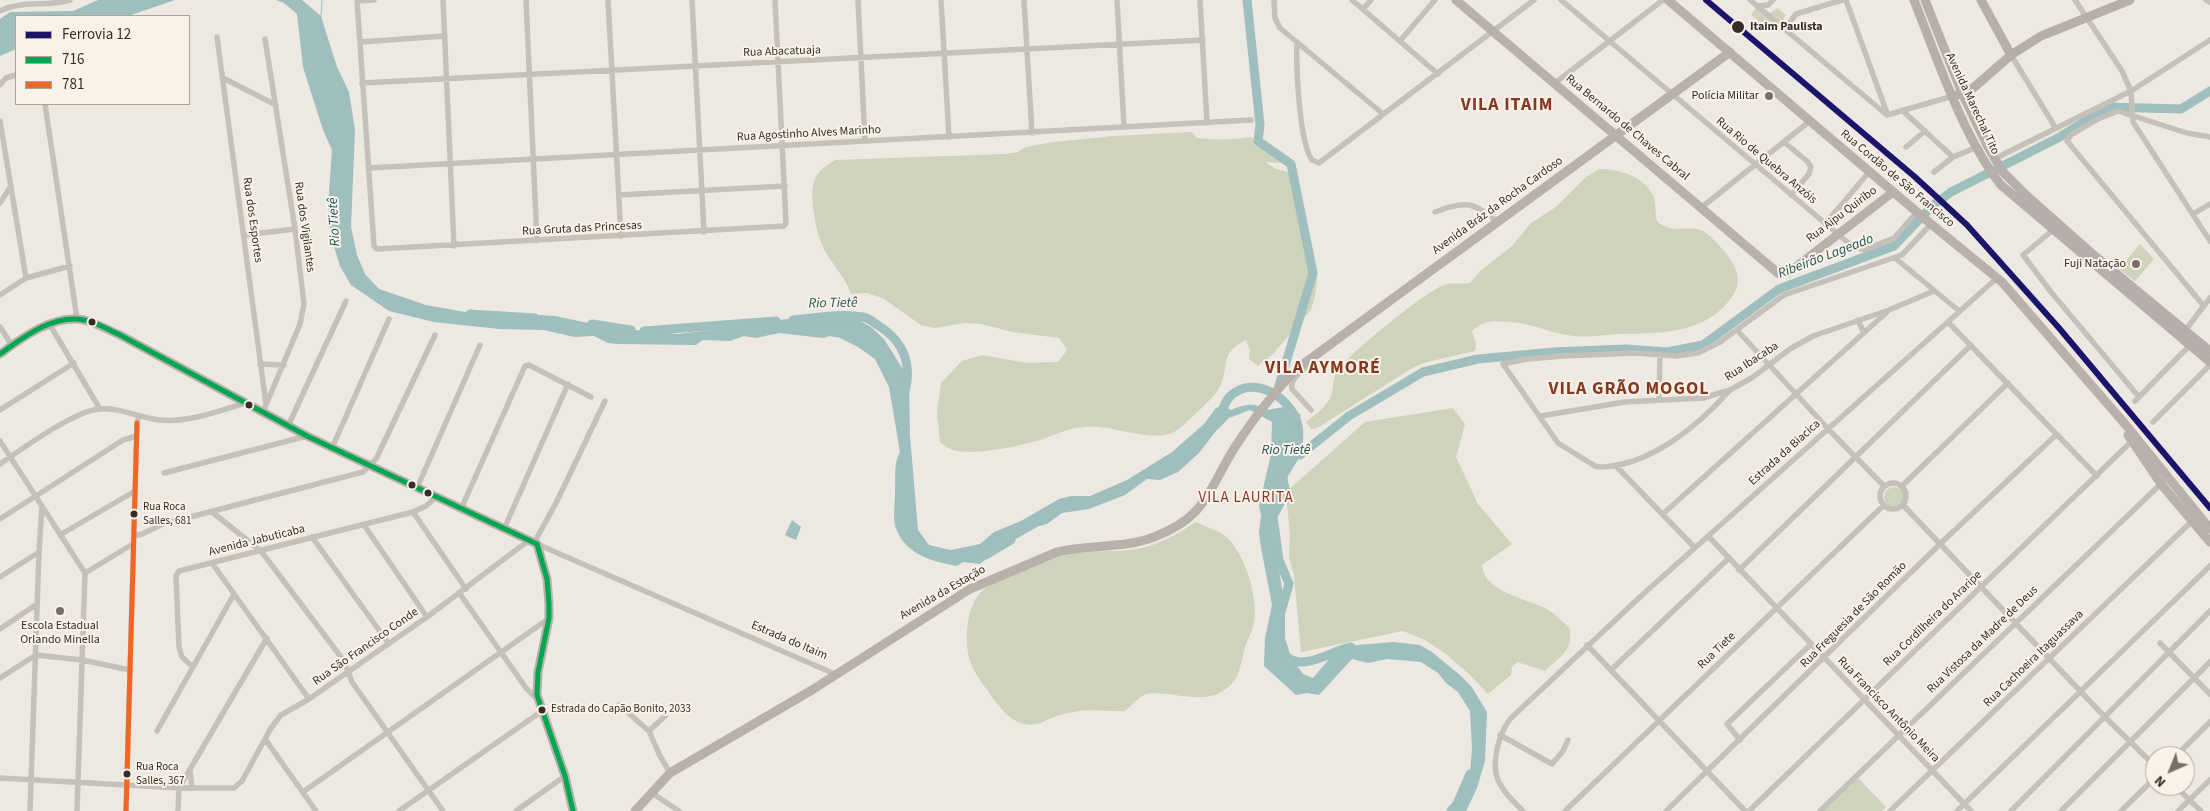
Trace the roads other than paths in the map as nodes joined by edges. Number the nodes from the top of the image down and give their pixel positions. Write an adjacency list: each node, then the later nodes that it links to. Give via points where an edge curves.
1 (70, 0): 36 (street, via 20,4)
2 (374, 0): 32 (street)
3 (444, 0): 40 (street)
4 (526, 0): 60 (street)
5 (608, 0): 57 (street)
6 (692, 0): 56 (street)
7 (775, 0): 55 (street)
8 (858, 0): 54 (street)
9 (941, 0): 52 (street)
10 (1024, 0): 50 (street)
11 (1117, 0): 49 (street)
12 (1200, 0): 43 (street)
13 (1274, 0): 48 (street, via 1277,23)
14 (1352, 0): 35 (street)
15 (1370, 0): 35 (street)
16 (1435, 0): 45 (street)
17 (1456, 0): 39 (street, Rua Bernardo de Chaves Cabral)
18 (1534, 0): 39 (street)
19 (1562, 0): 46 (street, Rua Rio de Quebra Anzóis)
20 (1663, 0): 46 (street)
21 (1668, 0): 51 (street, Rua Cordão de São Francisco)
22 (1750, 0): 34 (street)
23 (1773, 0): 34 (street, via 1768,5)
24 (1842, 0): 38 (street, via 1796,14)
25 (1846, 0): 74 (street)
26 (1914, 0): 69 (main road, Avenida Marechal Tito)
27 (1925, 0): 66 (main road, Avenida Marechal Tito)
28 (1981, 0): 53 (main road)
29 (2075, 0): 37 (street)
30 (2130, 0): 37 (main road)
31 (2206, 0): 33 (street)
32 (357, 1): 47 (street)
33 (2210, 2)
34 (1757, 6): 38 (street)
35 (1362, 9): 45 (street)
36 (0, 11)
37 (2087, 18): 53 (main road, via 2041,36); 67 (street, via 2122,71)
38 (1785, 29): 74 (street)
39 (1494, 31): 58 (street); 65 (street, Rua Bernardo de Chaves Cabral)
40 (445, 36): 47 (street); 62 (street)
41 (217, 37): 61 (street, Rua dos Esportes)
42 (265, 39): 71 (street, Rua dos Vigilantes)
43 (1202, 40): 49 (street, Rua Abacatuaja); 79 (street)
44 (2210, 40): 67 (street)
45 (1400, 41): 58 (street)
46 (1610, 41): 65 (street); 68 (street, Rua Rio de Quebra Anzóis)
47 (360, 42): 64 (street)
48 (1297, 42): 73 (street); 73 (street, via 1298,89 1305,138 1308,154 1316,163 1322,162)
49 (1120, 44): 50 (street, Rua Abacatuaja); 80 (street)
50 (1027, 50): 52 (street, Rua Abacatuaja); 83 (street)
51 (1730, 52): 68 (street, Avenida Bráz da Rocha Cardoso); 78 (street, Rua Cordão de São Francisco)
52 (944, 54): 54 (street, Rua Abacatuaja); 85 (street)
53 (2012, 55): 66 (main road, via 1979,84); 81 (street)
54 (861, 59): 55 (street, Rua Abacatuaja); 87 (street)
55 (778, 62): 56 (street, Rua Abacatuaja); 89 (street)
56 (694, 65): 57 (street, Rua Abacatuaja); 92 (street)
57 (612, 71): 60 (street, Rua Abacatuaja); 93 (street)
58 (1438, 74): 73 (street)
59 (15, 76): 63 (street)
60 (529, 76): 62 (street, Rua Abacatuaja); 94 (street)
61 (223, 78): 71 (street); 122 (street, Rua dos Esportes)
62 (448, 78): 64 (street, Rua Abacatuaja); 96 (street)
63 (1, 83)
64 (362, 83): 99 (street)
65 (1554, 83): 84 (street, Rua Bernardo de Chaves Cabral)
66 (1962, 93): 69 (main road); 98 (main road, Avenida Marechal Tito)
67 (2131, 93): 75 (street); 81 (street)
68 (1673, 94): 84 (street, Avenida Bráz da Rocha Cardoso); 97 (street, Rua Rio de Quebra Anzóis)
69 (1952, 96): 72 (street); 91 (main road, Avenida Marechal Tito)
70 (45, 105): 128 (street)
71 (276, 105): 118 (street, Rua dos Vigilantes)
72 (1904, 112): 74 (street); 82 (street)
73 (1383, 114)
74 (1888, 115)
75 (2132, 116): 86 (street); 114 (street, via 2147,145); 136 (street, via 2115,111 2074,133 2067,142)
76 (0, 120): 102 (street)
77 (1251, 120): 79 (street, Rua Agostinho Alves Marinho)
78 (1810, 121): 88 (street); 100 (street, Rua Cordão de São Francisco)
79 (1207, 122): 80 (street, Rua Agostinho Alves Marinho)
80 (1124, 127): 83 (street, Rua Agostinho Alves Marinho)
81 (2055, 127): 98 (street)
82 (1925, 131): 90 (street); 95 (street)
83 (1032, 132): 85 (street, Rua Agostinho Alves Marinho)
84 (1617, 135): 111 (street, Rua Bernardo de Chaves Cabral); 115 (street, Avenida Bráz da Rocha Cardoso)
85 (949, 137): 87 (street, Rua Agostinho Alves Marinho)
86 (2210, 137)
87 (865, 141): 89 (street, Rua Agostinho Alves Marinho)
88 (1784, 142): 97 (street); 107 (street, via 1811,167)
89 (783, 145): 92 (street, Rua Agostinho Alves Marinho); 103 (street)
90 (1906, 146)
91 (1977, 148): 95 (street); 98 (main road, Avenida Marechal Tito)
92 (699, 149): 93 (street, Rua Agostinho Alves Marinho); 104 (street)
93 (616, 154): 94 (street, Rua Agostinho Alves Marinho); 106 (street)
94 (533, 158): 96 (street, Rua Agostinho Alves Marinho); 124 (street)
95 (1953, 158): 101 (street)
96 (450, 163): 99 (street, Rua Agostinho Alves Marinho); 126 (street)
97 (1755, 164): 107 (street, Rua Rio de Quebra Anzóis); 111 (street)
98 (1995, 167): 119 (main road, Avenida Marechal Tito, via 2012,196); 147 (main road, Avenida Marechal Tito)
99 (368, 168): 126 (street, Rua Gruta das Princesas, via 376,248)
100 (1870, 172): 105 (street, Rua Cordão de São Francisco); 117 (street)
101 (1934, 172)
102 (11, 186): 108 (street); 110 (street)
103 (785, 186): 104 (street); 120 (street, Rua Gruta das Princesas, via 786,223 783,227)
104 (702, 190): 106 (street); 120 (street)
105 (1893, 192): 113 (street, Rua Cordão de São Francisco); 121 (street, Rua Aipu Quiribo)
106 (619, 194): 123 (street)
107 (1791, 195): 117 (street, Rua Rio de Quebra Anzóis)
108 (0, 202): 110 (street, via 7,201)
109 (2210, 204): 114 (street)
110 (14, 206): 130 (street)
111 (1702, 207): 129 (street, Rua Bernardo de Chaves Cabral)
112 (1435, 212): 115 (street, via 1472,204)
113 (1918, 214): 116 (street, Rua Cordão de São Francisco); 121 (street, Rua Rio de Quebra Anzóis, via 1894,238 1864,250 1852,246)
114 (2193, 214): 125 (street)
115 (1498, 222): 153 (street, Avenida Bráz da Rocha Cardoso)
116 (1929, 223): 127 (street, via 1906,252); 131 (street, Rua Cordão de São Francisco)
117 (1825, 224): 121 (street, Rua Rio de Quebra Anzóis)
118 (295, 229): 122 (street); 160 (street, Rua dos Vigilantes, via 303,314)
119 (2053, 230): 147 (main road, Avenida Marechal Tito); 151 (street, via 2023,255 2137,399)
120 (704, 232): 123 (street, Rua Gruta das Princesas)
121 (1838, 234): 129 (street, Rua Aipu Quiribo, via 1788,273)
122 (245, 235): 158 (street, Rua dos Esportes)
123 (621, 236): 124 (street, Rua Gruta das Princesas)
124 (537, 241): 126 (street, Rua Gruta das Princesas)
125 (2210, 241)
126 (454, 246)
127 (1895, 258): 132 (street); 145 (street, via 1784,295)
128 (70, 266): 130 (street); 140 (street)
129 (1782, 274)
130 (26, 278): 133 (street)
131 (1997, 278): 138 (street, Estrada da Biacica); 185 (street, Rua Cordão de São Francisco, via 2115,413)
132 (1934, 291): 137 (street, Rua Ibacaba); 138 (street)
133 (0, 295)
134 (2210, 298): 136 (street)
135 (346, 301): 180 (street)
136 (2203, 305): 147 (street)
137 (1889, 310): 141 (street, Rua Ibacaba); 146 (street)
138 (1958, 310): 142 (street, Estrada da Biacica)
139 (389, 319): 187 (street)
140 (77, 320): 143 (street, Estrada do Itaim); 171 (street, Estrada do Itaim, via 120,335)
141 (1858, 320): 146 (street); 161 (street, Rua Ibacaba, via 1799,343)
142 (1948, 322): 150 (street); 181 (street, Estrada da Biacica)
143 (50, 325): 149 (street, Estrada do Itaim); 157 (street)
144 (0, 326): 149 (street)
145 (1737, 330): 156 (street, via 1698,353); 161 (street)
146 (1864, 334): 166 (street)
147 (2183, 334): 151 (main road, Avenida Marechal Tito); 154 (main road, Avenida Marechal Tito)
148 (435, 335): 192 (street)
149 (12, 345): 155 (street, Estrada do Itaim)
150 (1971, 345): 163 (street); 188 (street)
151 (2190, 345): 159 (main road, Avenida Marechal Tito)
152 (480, 346): 198 (street)
153 (1322, 350): 162 (street, Avenida Bráz da Rocha Cardoso); 176 (street, via 1291,385)
154 (2210, 351)
155 (0, 354)
156 (1660, 355): 169 (street); 178 (street, via 1564,356 1503,364)
157 (74, 363): 173 (street); 175 (street)
158 (260, 364): 160 (street); 174 (street, Rua dos Esportes)
159 (2210, 364): 179 (street)
160 (284, 365): 174 (street, Rua dos Vigilantes)
161 (1768, 365): 165 (street, Rua Ibacaba); 166 (street)
162 (1284, 383): 258 (street, Avenida da Estação, via 1254,419 1192,517 1153,538 1072,548 998,576 932,612)
163 (2008, 383): 182 (street); 197 (street)
164 (568, 384): 168 (street); 205 (street, via 526,365); 212 (street)
165 (1730, 390): 167 (street, Rua Ibacaba); 172 (street)
166 (1796, 394): 181 (street); 208 (street)
167 (1714, 395): 169 (street, Rua Ibacaba); 172 (street)
168 (591, 397)
169 (1659, 400): 178 (street, Rua Ibacaba, via 1615,403)
170 (606, 401): 219 (street, via 556,504)
171 (244, 403): 174 (street, Estrada do Itaim); 177 (street, via 173,420)
172 (1718, 403): 191 (street, via 1703,419 1660,448 1632,463)
173 (100, 409): 177 (street); 189 (street, via 66,423)
174 (265, 409): 180 (street, Estrada do Itaim)
175 (0, 410)
176 (1311, 410)
177 (139, 416): 183 (street)
178 (1541, 416): 191 (street, via 1562,446 1595,466)
179 (2153, 422)
180 (288, 426): 184 (street, Estrada do Itaim)
181 (1827, 428): 188 (street); 216 (street, Estrada da Biacica)
182 (2056, 435): 194 (street); 221 (street, Rua Freguesia de São Romão)
183 (137, 436): 199 (street); 200 (street, via 123,440)
184 (307, 436): 187 (street, Estrada do Itaim); 193 (street)
185 (2134, 440): 194 (street, Rua Cordilheira do Araripe); 195 (street, Rua Cordão de São Francisco)
186 (0, 441): 189 (street)
187 (332, 448): 192 (street, Estrada do Itaim)
188 (1855, 456): 196 (street); 228 (street)
189 (10, 457): 190 (street); 200 (street)
190 (0, 464)
191 (1616, 466): 208 (street)
192 (370, 467): 198 (street, Estrada do Itaim); 206 (street)
193 (164, 474)
194 (2097, 476): 231 (street, Rua Cordilheira do Araripe)
195 (2164, 481): 210 (street); 213 (street); 240 (street, Rua Vistosa da Madre de Deus)
196 (1884, 486): 197 (street, via 1895,482); 202 (street, via 1880,493)
197 (1902, 486): 203 (street, via 1906,493)
198 (417, 488): 201 (street, Estrada do Itaim)
199 (135, 491): 214 (street); 215 (street)
200 (35, 497): 204 (street); 209 (street)
201 (436, 497): 205 (street, Estrada do Itaim); 207 (street, Avenida Jabuticaba)
202 (1884, 505): 203 (street, via 1895,509); 236 (street, Rua Tiete)
203 (1903, 505): 221 (street)
204 (42, 507): 214 (street); 224 (street)
205 (461, 509): 212 (street, Estrada do Itaim)
206 (212, 512): 215 (street, via 163,524); 223 (street)
207 (413, 512): 211 (street, Avenida Jabuticaba); 232 (street)
208 (1664, 513): 222 (street)
209 (0, 519)
210 (2192, 521): 218 (street); 251 (street, Rua Cachoeira Itaguassava)
211 (364, 525): 217 (street, Avenida Jabuticaba); 238 (street)
212 (504, 529): 219 (street, Estrada do Itaim)
213 (2210, 529)
214 (60, 535): 229 (street)
215 (134, 536): 220 (street)
216 (1708, 536): 222 (street, Estrada da Biacica); 225 (street, Rua Francisco Antônio Meira)
217 (312, 537): 223 (street, Avenida Jabuticaba); 244 (street)
218 (2210, 542)
219 (533, 543): 232 (street, Rua São Francisco Conde); 239 (street, via 547,579); 258 (street, Estrada do Itaim)
220 (133, 544): 229 (street); 255 (street)
221 (1940, 544): 231 (street); 250 (street, Rua Freguesia de São Romão)
222 (1695, 548): 246 (street, Estrada da Biacica)
223 (262, 551): 226 (street, Avenida Jabuticaba); 257 (street, via 344,662)
224 (38, 552): 230 (street); 235 (street)
225 (1728, 559): 228 (street, Rua Francisco Antônio Meira); 256 (street)
226 (212, 563): 233 (street); 254 (street, Avenida Jabuticaba, via 181,570 177,574 179,647 182,656)
227 (2210, 566): 261 (street)
228 (1739, 570): 236 (street, Rua Francisco Antônio Meira)
229 (85, 573): 252 (street)
230 (0, 577)
231 (1982, 587): 240 (street); 265 (street, Rua Cordilheira do Araripe)
232 (466, 589): 234 (street, Rua São Francisco Conde)
233 (234, 594): 242 (street); 254 (street)
234 (460, 594): 238 (street, Rua São Francisco Conde); 247 (street)
235 (37, 604): 241 (street); 249 (street)
236 (1775, 608): 245 (street, Rua Francisco Antônio Meira); 270 (street, Rua Tiete)
237 (2210, 611): 248 (street)
238 (428, 617): 244 (street, Rua São Francisco Conde)
239 (549, 618): 247 (street); 264 (street, via 538,672)
240 (2015, 622): 251 (street); 276 (street, Rua Vistosa da Madre de Deus)
241 (0, 629)
242 (266, 638): 263 (street); 283 (street)
243 (2160, 643): 248 (street)
244 (389, 644): 257 (street, Rua São Francisco Conde)
245 (1811, 644): 250 (street, Rua Francisco Antônio Meira); 279 (street, via 1727,724)
246 (1587, 645): 256 (street); 275 (street, Estrada da Biacica, via 1511,718)
247 (501, 652): 264 (street); 274 (street)
248 (2169, 652): 260 (street); 269 (street)
249 (36, 655): 252 (street); 259 (street); 289 (street)
250 (1825, 658): 265 (street, Rua Francisco Antônio Meira); 279 (street, Rua Freguesia de São Romão)
251 (2049, 658): 261 (street); 285 (street, Rua Cachoeira Itaguassava)
252 (82, 660): 255 (street); 291 (street)
253 (2210, 662): 260 (street)
254 (193, 667): 272 (street)
255 (130, 670): 292 (street)
256 (1611, 670): 270 (street)
257 (348, 672): 263 (street, Rua São Francisco Conde); 274 (street)
258 (837, 675): 286 (street, Avenida da Estação)
259 (0, 678)
260 (2194, 678): 262 (street); 280 (street)
261 (2081, 691): 269 (street); 301 (street)
262 (2210, 694)
263 (309, 699): 277 (street, Rua São Francisco Conde, via 281,715)
264 (538, 700): 267 (street)
265 (1864, 700): 276 (street, Rua Francisco Antônio Meira); 316 (street, Rua Cordilheira do Araripe)
266 (619, 705): 273 (street)
267 (542, 712): 287 (street); 296 (street)
268 (665, 716): 273 (street)
269 (2105, 717): 280 (street); 321 (street)
270 (1660, 720): 284 (street); 314 (street, Rua Tiete)
271 (2210, 722): 281 (street)
272 (156, 731)
273 (649, 731): 286 (street)
274 (388, 732): 296 (street); 297 (street)
275 (1500, 735): 278 (street, via 1552,764); 313 (street, via 1496,776)
276 (1898, 736): 285 (street, Rua Francisco Antônio Meira); 317 (street, Rua Vistosa da Madre de Deus)
277 (265, 739): 294 (street, Rua São Francisco Conde, via 237,786 229,789); 297 (street)
278 (1568, 740)
279 (1740, 740): 284 (street, Rua Freguesia de São Romão)
280 (2130, 743): 282 (street); 322 (street)
281 (2186, 746)
282 (2145, 757)
283 (190, 771): 293 (street); 294 (street)
284 (1707, 771): 315 (street, Rua Freguesia de São Romão); 316 (street)
285 (1932, 771): 301 (street, Rua Francisco Antônio Meira); 318 (street, Rua Cachoeira Itaguassava)
286 (670, 773): 298 (street, Avenida da Estação)
287 (565, 776): 309 (street); 310 (street)
288 (0, 778): 289 (street)
289 (32, 779): 291 (street); 302 (street)
290 (2210, 780): 300 (street)
291 (79, 781): 292 (street); 303 (street)
292 (128, 784): 293 (street); 304 (street)
293 (179, 788): 294 (street); 305 (street)
294 (192, 788)
295 (2145, 788): 323 (street)
296 (429, 790): 307 (street); 308 (street)
297 (303, 792): 306 (street)
298 (652, 793): 311 (street, Avenida da Estação); 312 (street)
299 (2185, 796): 300 (street)
300 (2189, 800): 324 (street); 325 (street)
301 (1964, 804): 319 (street); 320 (street, Rua Francisco Antônio Meira)
302 (30, 811)
303 (77, 811)
304 (126, 811)
305 (178, 811)
306 (316, 811)
307 (400, 811)
308 (443, 811)
309 (516, 811)
310 (573, 811)
311 (635, 811)
312 (679, 811)
313 (1523, 811)
314 (1566, 811)
315 (1666, 811)
316 (1747, 811)
317 (1820, 811)
318 (1890, 811)
319 (1957, 811)
320 (1971, 811)
321 (2011, 811)
322 (2061, 811)
323 (2121, 811)
324 (2178, 811)
325 (2201, 811)

